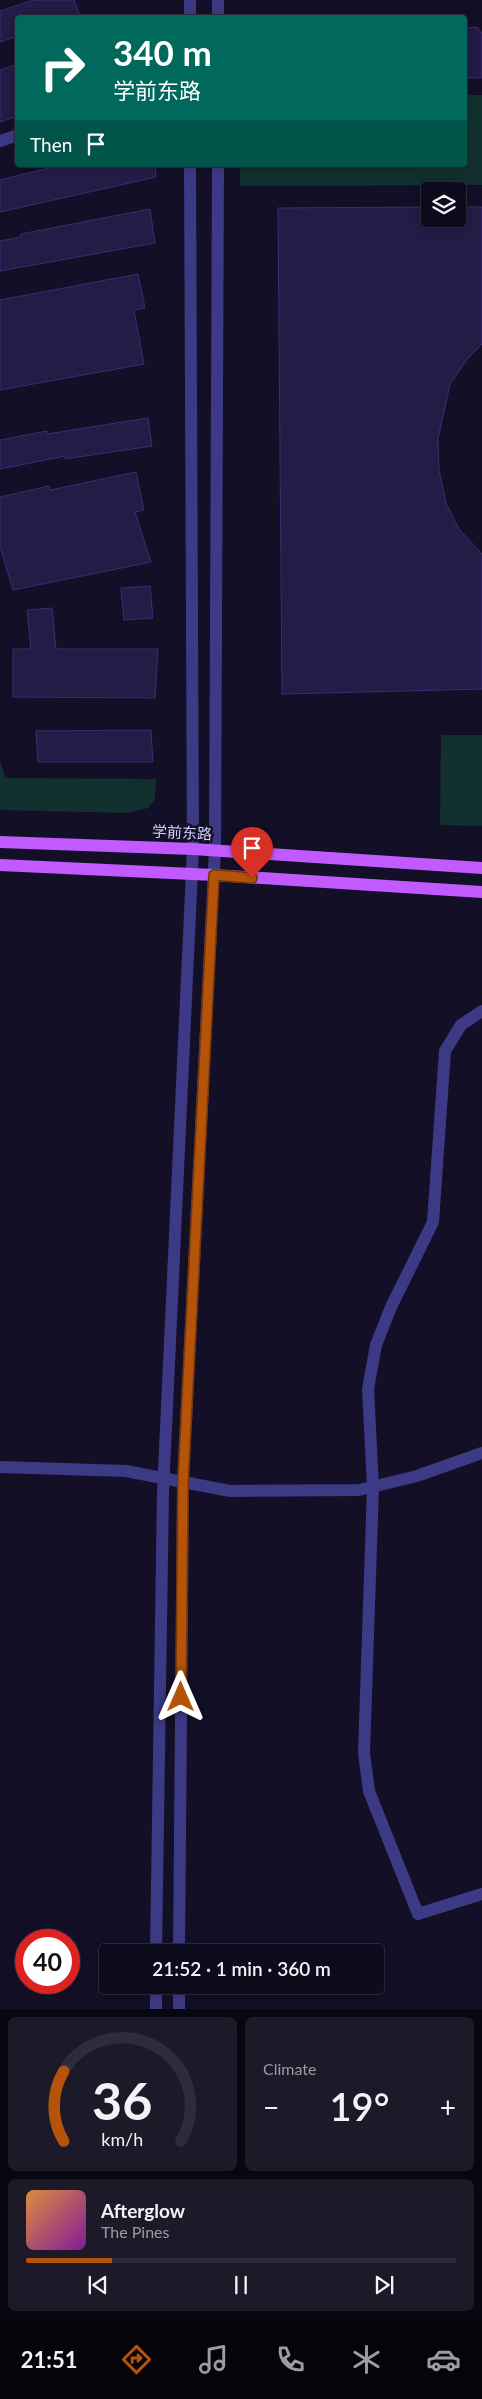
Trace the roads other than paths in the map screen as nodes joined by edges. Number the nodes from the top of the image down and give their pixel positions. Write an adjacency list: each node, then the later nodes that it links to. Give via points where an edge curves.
1 (190, 0): 3 (street)
2 (218, 0): 4 (street)
3 (190, 15)
4 (218, 15)
5 (15, 136): 6 (street)
6 (0, 141)
7 (190, 167): 10 (street)
8 (218, 167): 11 (street)
9 (0, 842): 10 (main road, 学前东路)
10 (193, 849): 11 (main road, 学前东路); 14 (street)
11 (215, 850): 13 (main road, 学前东路); 15 (street)
12 (0, 865): 14 (main road)
13 (482, 868)
14 (192, 875): 15 (main road); 20 (street)
15 (214, 875): 16 (main road); 21 (street)
16 (482, 892)
17 (482, 1011): 22 (street, via 461,1025 445,1051 433,1222 376,1345 368,1389)
18 (482, 1453): 22 (street, via 417,1476)
19 (0, 1467): 20 (street, via 126,1471)
20 (164, 1478): 21 (street); 24 (street)
21 (183, 1481): 22 (street, via 230,1491 359,1490); 25 (street)
22 (373, 1487): 23 (street, via 364,1753 369,1791 418,1914)
23 (482, 1894)
24 (156, 1944)
25 (179, 1944)
26 (156, 1994): 28 (street)
27 (179, 1994): 29 (street)
28 (156, 2009)
29 (178, 2009)

